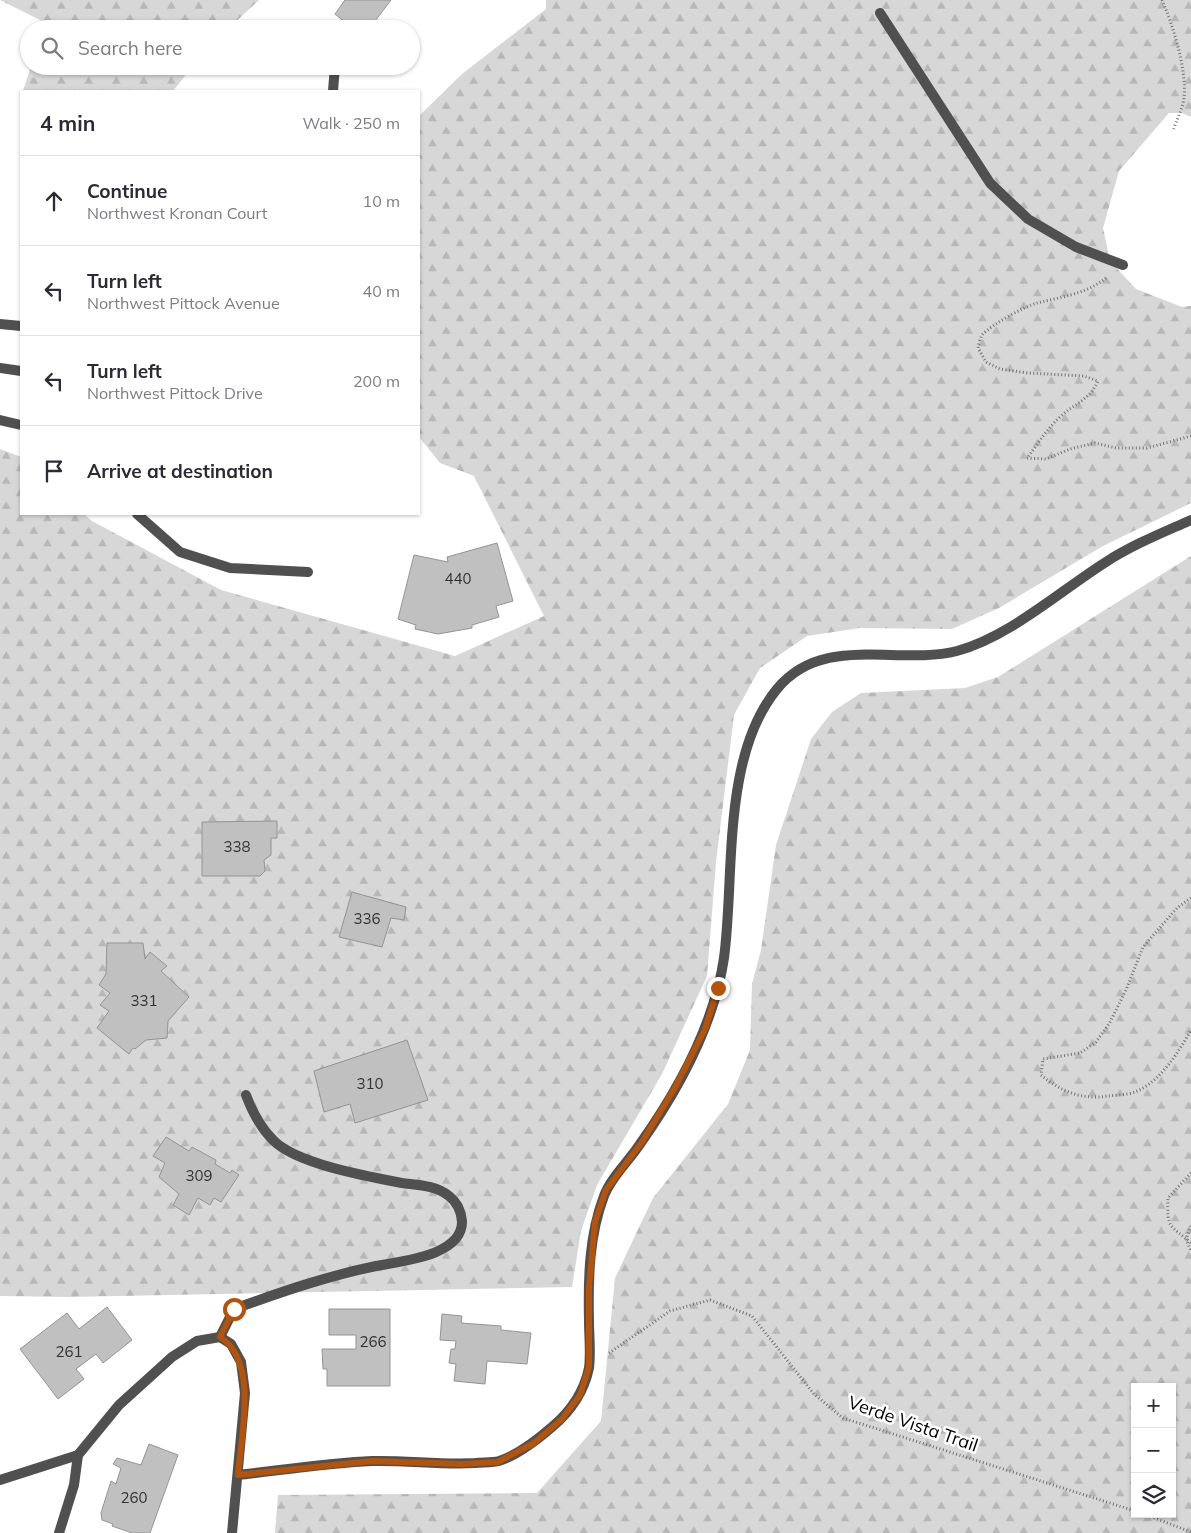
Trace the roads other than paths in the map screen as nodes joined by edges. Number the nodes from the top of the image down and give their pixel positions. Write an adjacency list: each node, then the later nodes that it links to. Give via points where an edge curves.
1 (880, 13): 4 (street, via 990,183 1028,220 1076,247)
2 (334, 75): 3 (street)
3 (333, 90)
4 (1123, 265)
5 (0, 324): 6 (street)
6 (20, 326)
7 (0, 368): 8 (street)
8 (20, 371)
9 (0, 420): 10 (street)
10 (20, 425)
11 (138, 515): 13 (street, via 180,552 230,568)
12 (1191, 520): 17 (street, via 1124,550 1022,618 971,646 934,654 871,653 819,661 789,678 777,690 755,728 739,783 729,859 724,955 718,988 705,1029 676,1086 642,1142 606,1190 595,1222 589,1288 589,1367 580,1395 562,1419 534,1443 498,1462 372,1461)
13 (308, 572)
14 (246, 1095): 15 (street, via 253,1112 274,1141 296,1154 330,1166 365,1176 430,1187 449,1195 462,1212 462,1229 452,1245 423,1257 350,1271 234,1309)
15 (220, 1337): 16 (street, via 197,1341 172,1357 119,1405); 17 (street, via 231,1344 241,1362 245,1393)
16 (78, 1455): 18 (street); 19 (street, via 74,1486)
17 (238, 1475): 20 (street)
18 (0, 1480)
19 (59, 1533)
20 (232, 1533)

